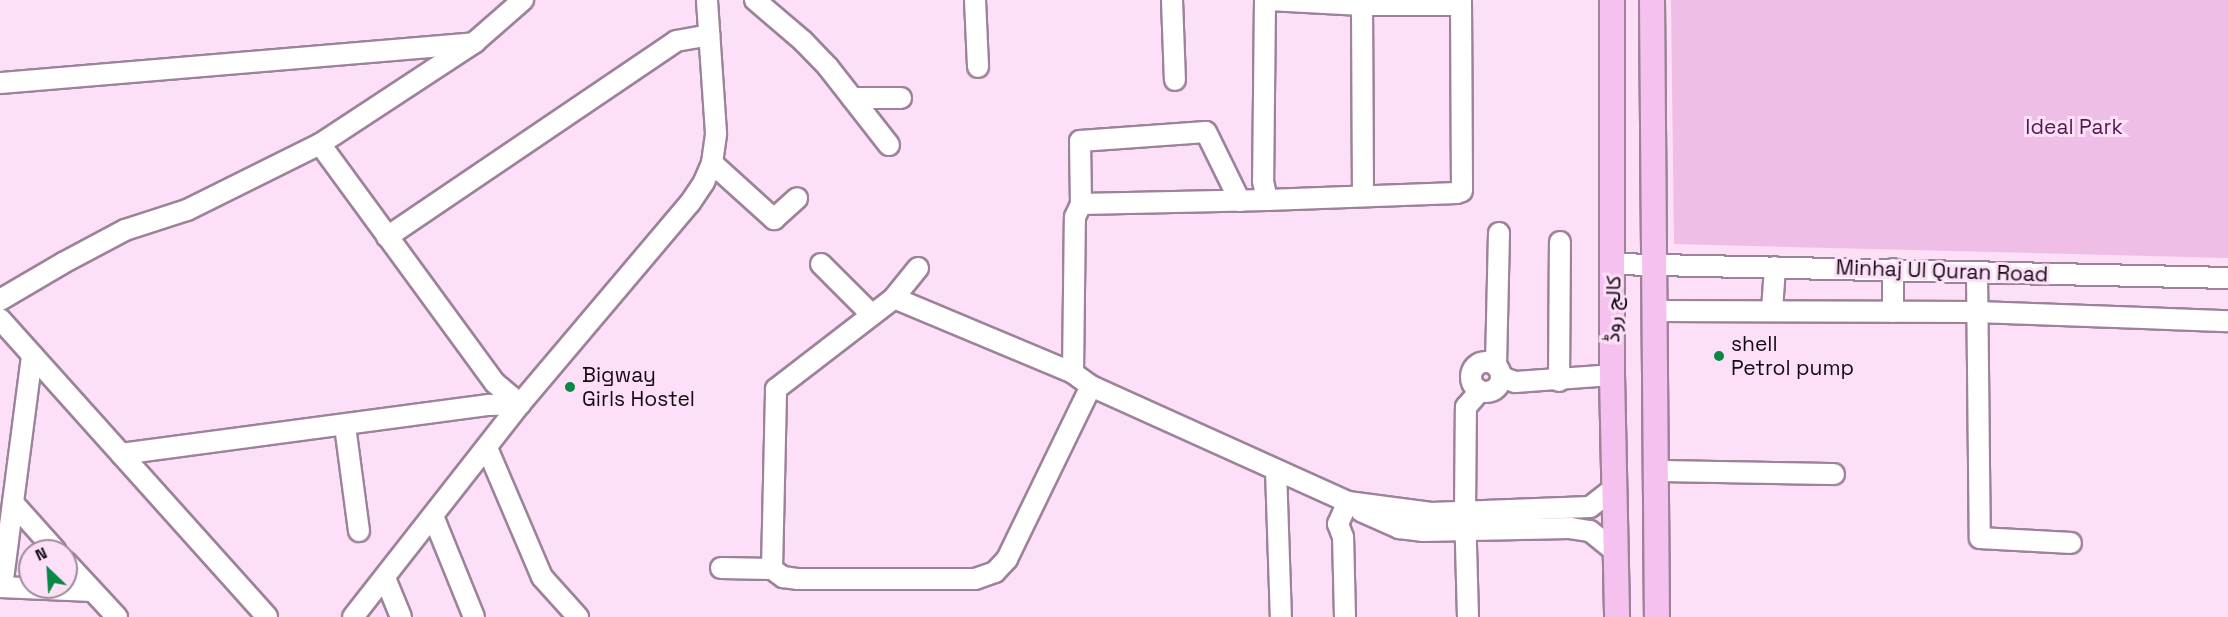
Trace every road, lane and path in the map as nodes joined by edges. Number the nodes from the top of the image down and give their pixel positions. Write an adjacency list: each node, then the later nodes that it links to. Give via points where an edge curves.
1 (523, 0): 12 (street)
2 (707, 0): 11 (street)
3 (755, 0): 16 (street, via 803,41)
4 (975, 0): 13 (street)
5 (1172, 0): 14 (street)
6 (1267, 0): 10 (street); 23 (street, via 1263,181)
7 (1612, 0): 30 (main road, کالج روڈ)
8 (1652, 0): 31 (main road, کالج روڈ)
9 (1461, 2): 10 (street); 21 (street, via 1462,191)
10 (1362, 5): 21 (street)
11 (709, 35): 20 (street, via 716,133); 27 (street, via 676,40)
12 (475, 42): 15 (street); 18 (street)
13 (978, 67)
14 (1175, 80)
15 (0, 83)
16 (852, 98): 17 (street); 19 (street)
17 (901, 98)
18 (320, 144): 27 (street); 38 (street, via 187,210 125,230)
19 (889, 145)
20 (712, 163): 22 (street, via 774,219); 53 (street, via 690,203)
21 (1363, 195): 23 (street)
22 (797, 198)
23 (1267, 200): 24 (street)
24 (1240, 201): 25 (street); 25 (street, via 1206,132 1080,141)
25 (1081, 204): 48 (street, via 1075,217)
26 (1499, 233): 47 (street)
27 (387, 237): 53 (street, via 495,382)
28 (1560, 242): 50 (street)
29 (821, 264): 43 (street)
30 (1613, 264): 31 (street, Minhaj Ul Quran Road); 49 (main road, کالج روڈ)
31 (1655, 264): 32 (street, Minhaj Ul Quran Road); 40 (main road, کالج روڈ)
32 (1775, 267): 34 (street, Minhaj Ul Quran Road); 39 (street)
33 (918, 268): 37 (street)
34 (1893, 269): 35 (street, Minhaj Ul Quran Road); 41 (street)
35 (1977, 273): 36 (street, Minhaj Ul Quran Road); 42 (street)
36 (2228, 278)
37 (894, 298): 43 (street); 48 (street)
38 (0, 300)
39 (1772, 310): 40 (street, Minhaj Ul Quran Road); 41 (street, Minhaj Ul Quran Road)
40 (1656, 311): 58 (main road, کالج روڈ)
41 (1893, 312): 42 (street, Minhaj Ul Quran Road)
42 (1977, 312): 45 (street, Minhaj Ul Quran Road); 67 (street, via 1980,538)
43 (872, 315): 70 (street, via 776,389)
44 (0, 319): 46 (street)
45 (2228, 321)
46 (32, 355): 56 (street); 62 (street)
47 (1499, 371): 50 (street, via 1515,382); 52 (street, via 1499,387 1490,393); 52 (street, via 1486,361 1476,365 1470,374)
48 (1073, 373): 51 (street)
49 (1612, 375): 50 (street); 60 (main road, کالج روڈ)
50 (1559, 381)
51 (1091, 386): 57 (street); 70 (street, via 1007,559 995,572 975,579 797,579 783,577)
52 (1479, 392): 64 (street, via 1466,407)
53 (520, 404): 54 (street); 55 (street)
54 (345, 426): 56 (street); 65 (street)
55 (487, 448): 63 (street); 72 (street)
56 (121, 454): 77 (street)
57 (1275, 470): 61 (street); 83 (street)
58 (1657, 471): 59 (street); 87 (main road, کالج روڈ)
59 (1834, 474)
60 (1614, 488): 64 (street, via 1590,507); 68 (main road, کالج روڈ)
61 (1350, 502): 64 (street); 84 (street, via 1338,524 1343,537)
62 (13, 503): 66 (street); 74 (street)
63 (433, 516): 73 (street); 80 (street)
64 (1465, 521): 68 (street, via 1590,531); 85 (street)
65 (359, 531)
66 (45, 539)
67 (2071, 543)
68 (1616, 552): 86 (main road, کالج روڈ)
69 (721, 568): 70 (street)
70 (772, 569)
71 (78, 575): 75 (street)
72 (542, 577): 81 (street); 82 (street)
73 (385, 578): 78 (street); 79 (street)
74 (1, 587): 75 (street)
75 (92, 591): 76 (street)
76 (117, 617)
77 (267, 617)
78 (353, 617)
79 (401, 617)
80 (474, 617)
81 (560, 617)
82 (578, 617)
83 (1281, 617)
84 (1345, 617)
85 (1468, 617)
86 (1617, 617)
87 (1657, 617)

